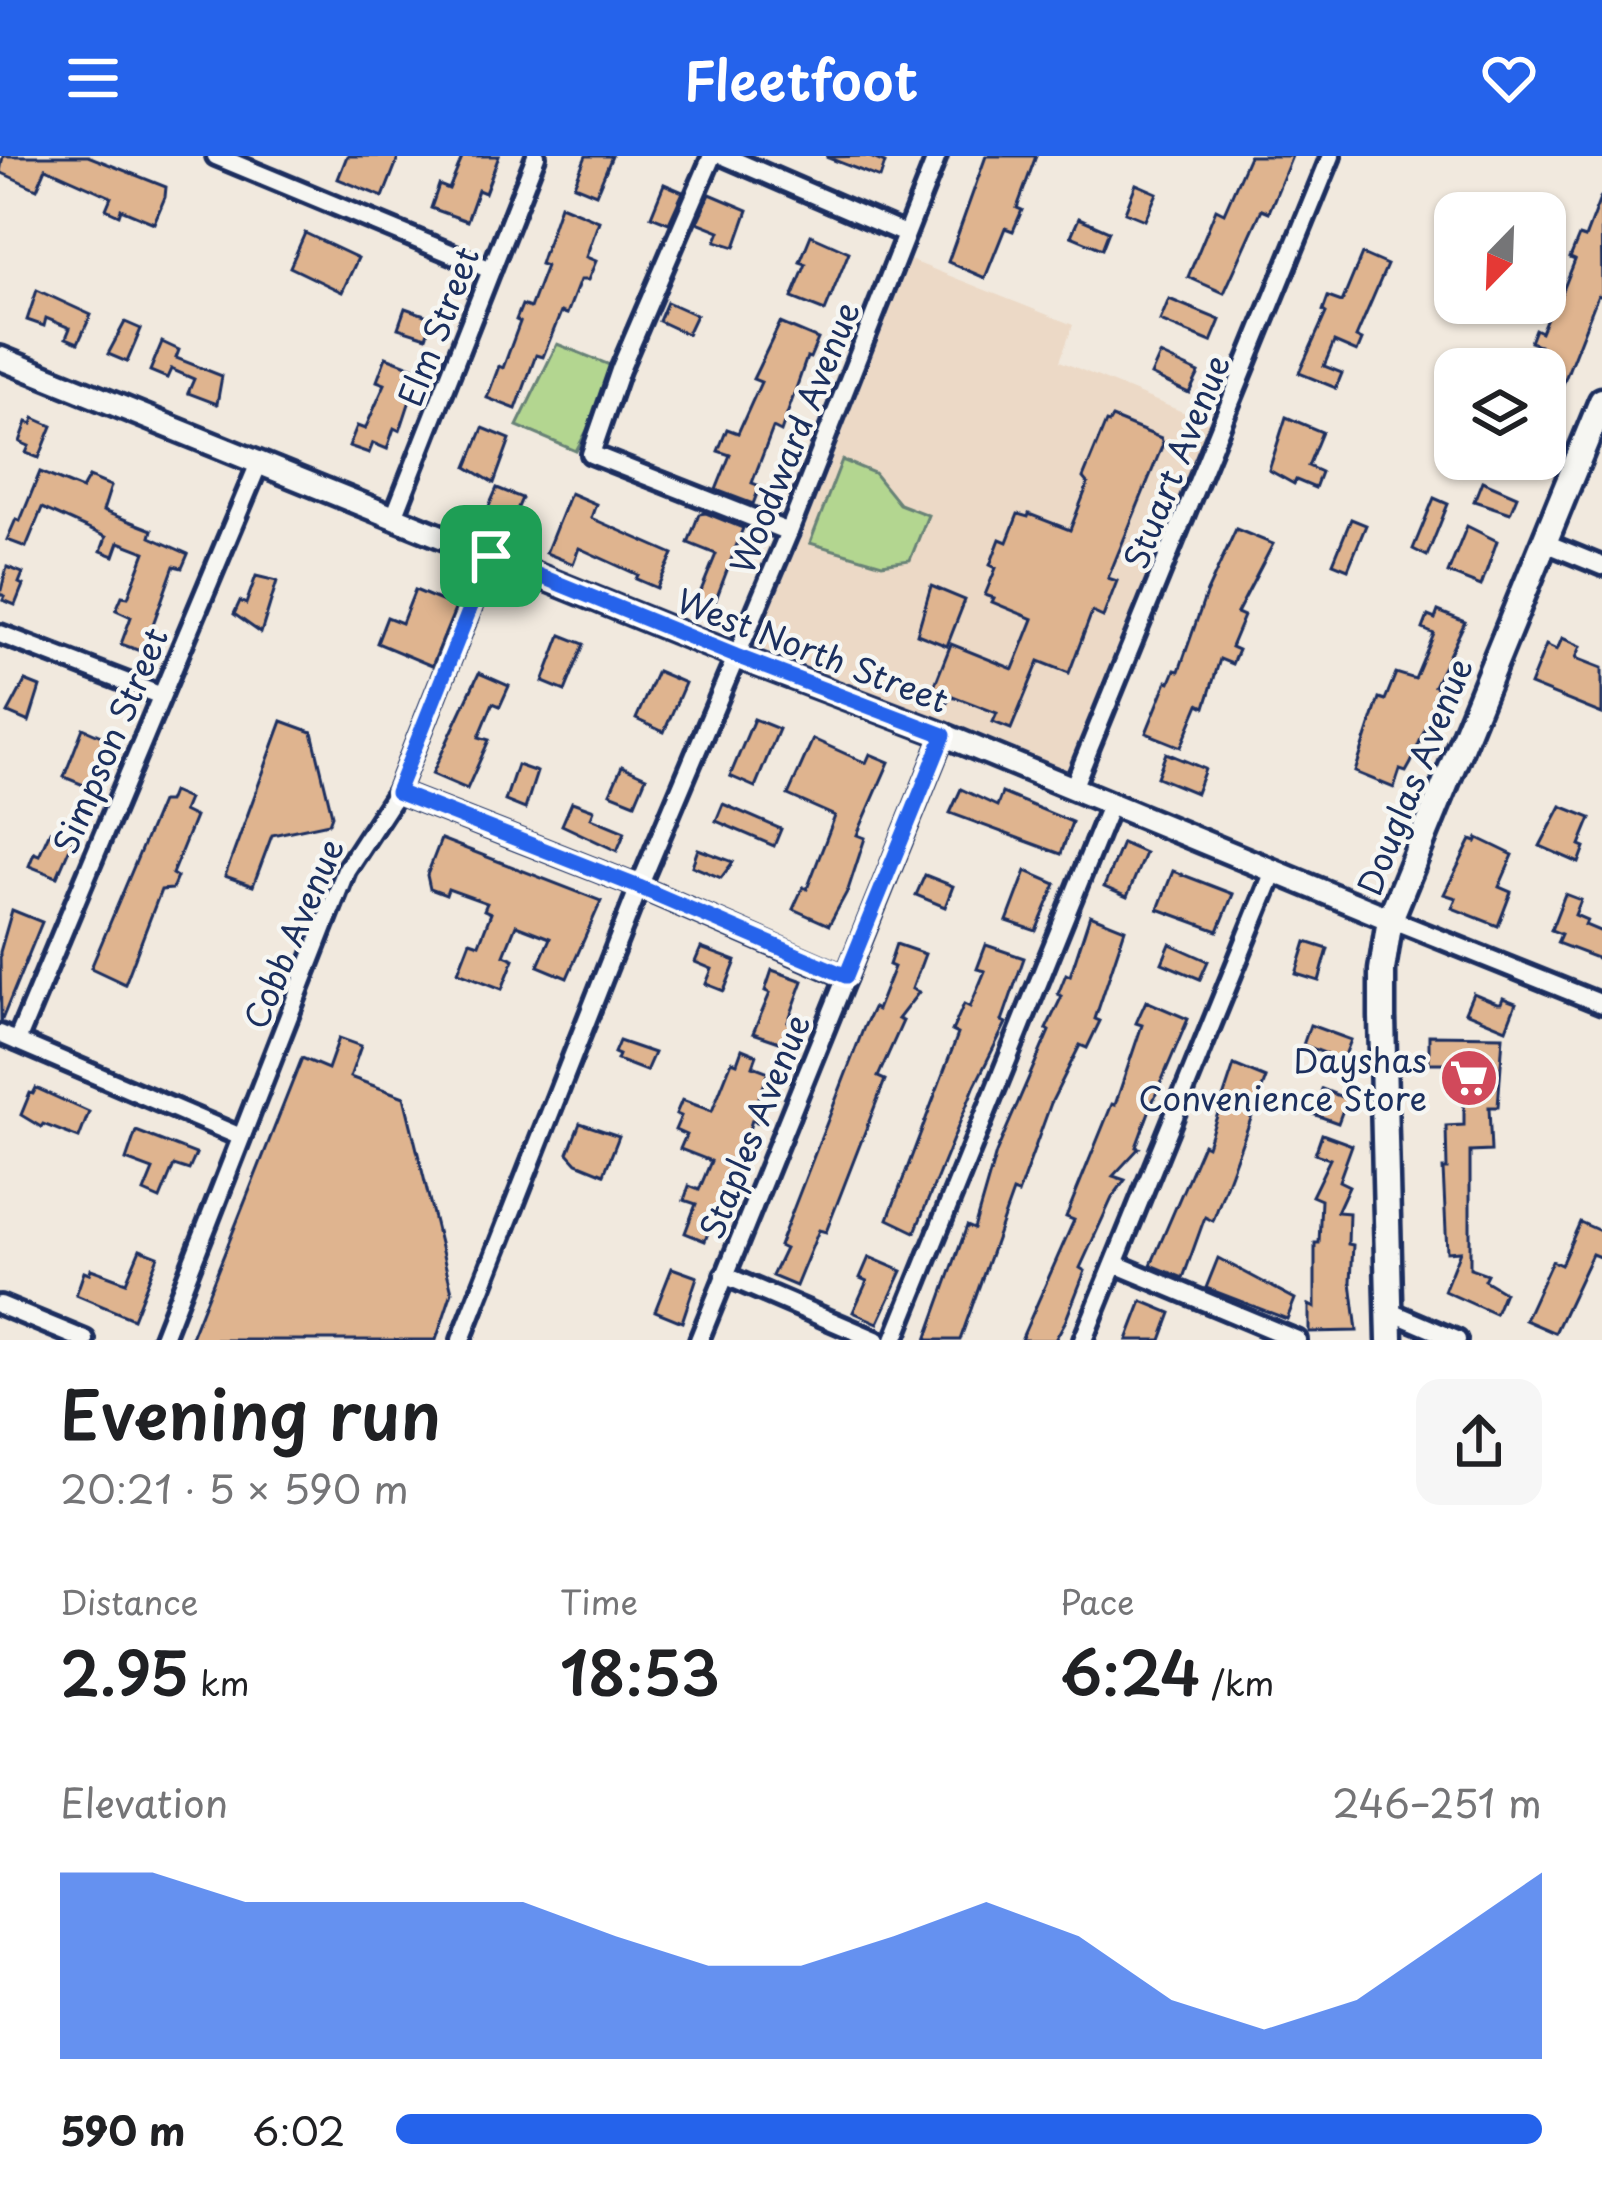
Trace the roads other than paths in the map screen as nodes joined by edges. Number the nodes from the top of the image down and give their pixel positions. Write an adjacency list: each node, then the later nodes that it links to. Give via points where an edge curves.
1 (216, 156): 8 (street)
2 (536, 156): 8 (street, Elm Street)
3 (712, 156): 13 (street, via 591,454)
4 (724, 156): 7 (street)
5 (937, 156): 7 (street, Woodward Avenue)
6 (1331, 156): 21 (street, Stuart Avenue)
7 (905, 234): 13 (street, Woodward Avenue)
8 (491, 270): 12 (street, Elm Street)
9 (0, 358): 11 (street, West North Street)
10 (1601, 408): 14 (main road, Douglas Avenue)
11 (259, 463): 12 (street, West North Street); 19 (street, Simpson Street)
12 (394, 518): 15 (street, West North Street)
13 (789, 532): 18 (street, Woodward Avenue)
14 (1543, 542): 16 (street); 26 (main road, Douglas Avenue)
15 (491, 556): 18 (street, West North Street); 22 (street, Cobb Avenue)
16 (1602, 566)
17 (0, 634): 19 (street)
18 (736, 656): 20 (street, West North Street); 25 (street, Woodward Avenue)
19 (159, 695): 29 (street, Simpson Street)
20 (944, 735): 21 (street, West North Street); 27 (street, Staples Avenue)
21 (1073, 788): 23 (street, West North Street)
22 (397, 792): 25 (street); 30 (street, Cobb Avenue, via 346,870)
23 (1111, 802): 24 (street, West North Street); 40 (street)
24 (1274, 871): 26 (street, West North Street); 31 (street)
25 (639, 887): 27 (street); 37 (street, Woodward Avenue)
26 (1390, 919): 28 (street, West North Street); 34 (main road, Douglas Avenue, via 1382,970)
27 (846, 976): 32 (street, Staples Avenue)
28 (1602, 1004)
29 (9, 1038): 30 (street)
30 (241, 1137): 36 (street, Cobb Avenue)
31 (1115, 1264): 41 (street); 42 (street)
32 (724, 1275): 38 (street, Staples Avenue); 39 (street)
33 (0, 1305): 35 (street)
34 (1389, 1311): 43 (main road, Douglas Avenue); 44 (street)
35 (85, 1340)
36 (162, 1340)
37 (461, 1340)
38 (699, 1340)
39 (876, 1340)
40 (894, 1340)
41 (1083, 1340)
42 (1297, 1340)
43 (1390, 1340)
44 (1457, 1340)

